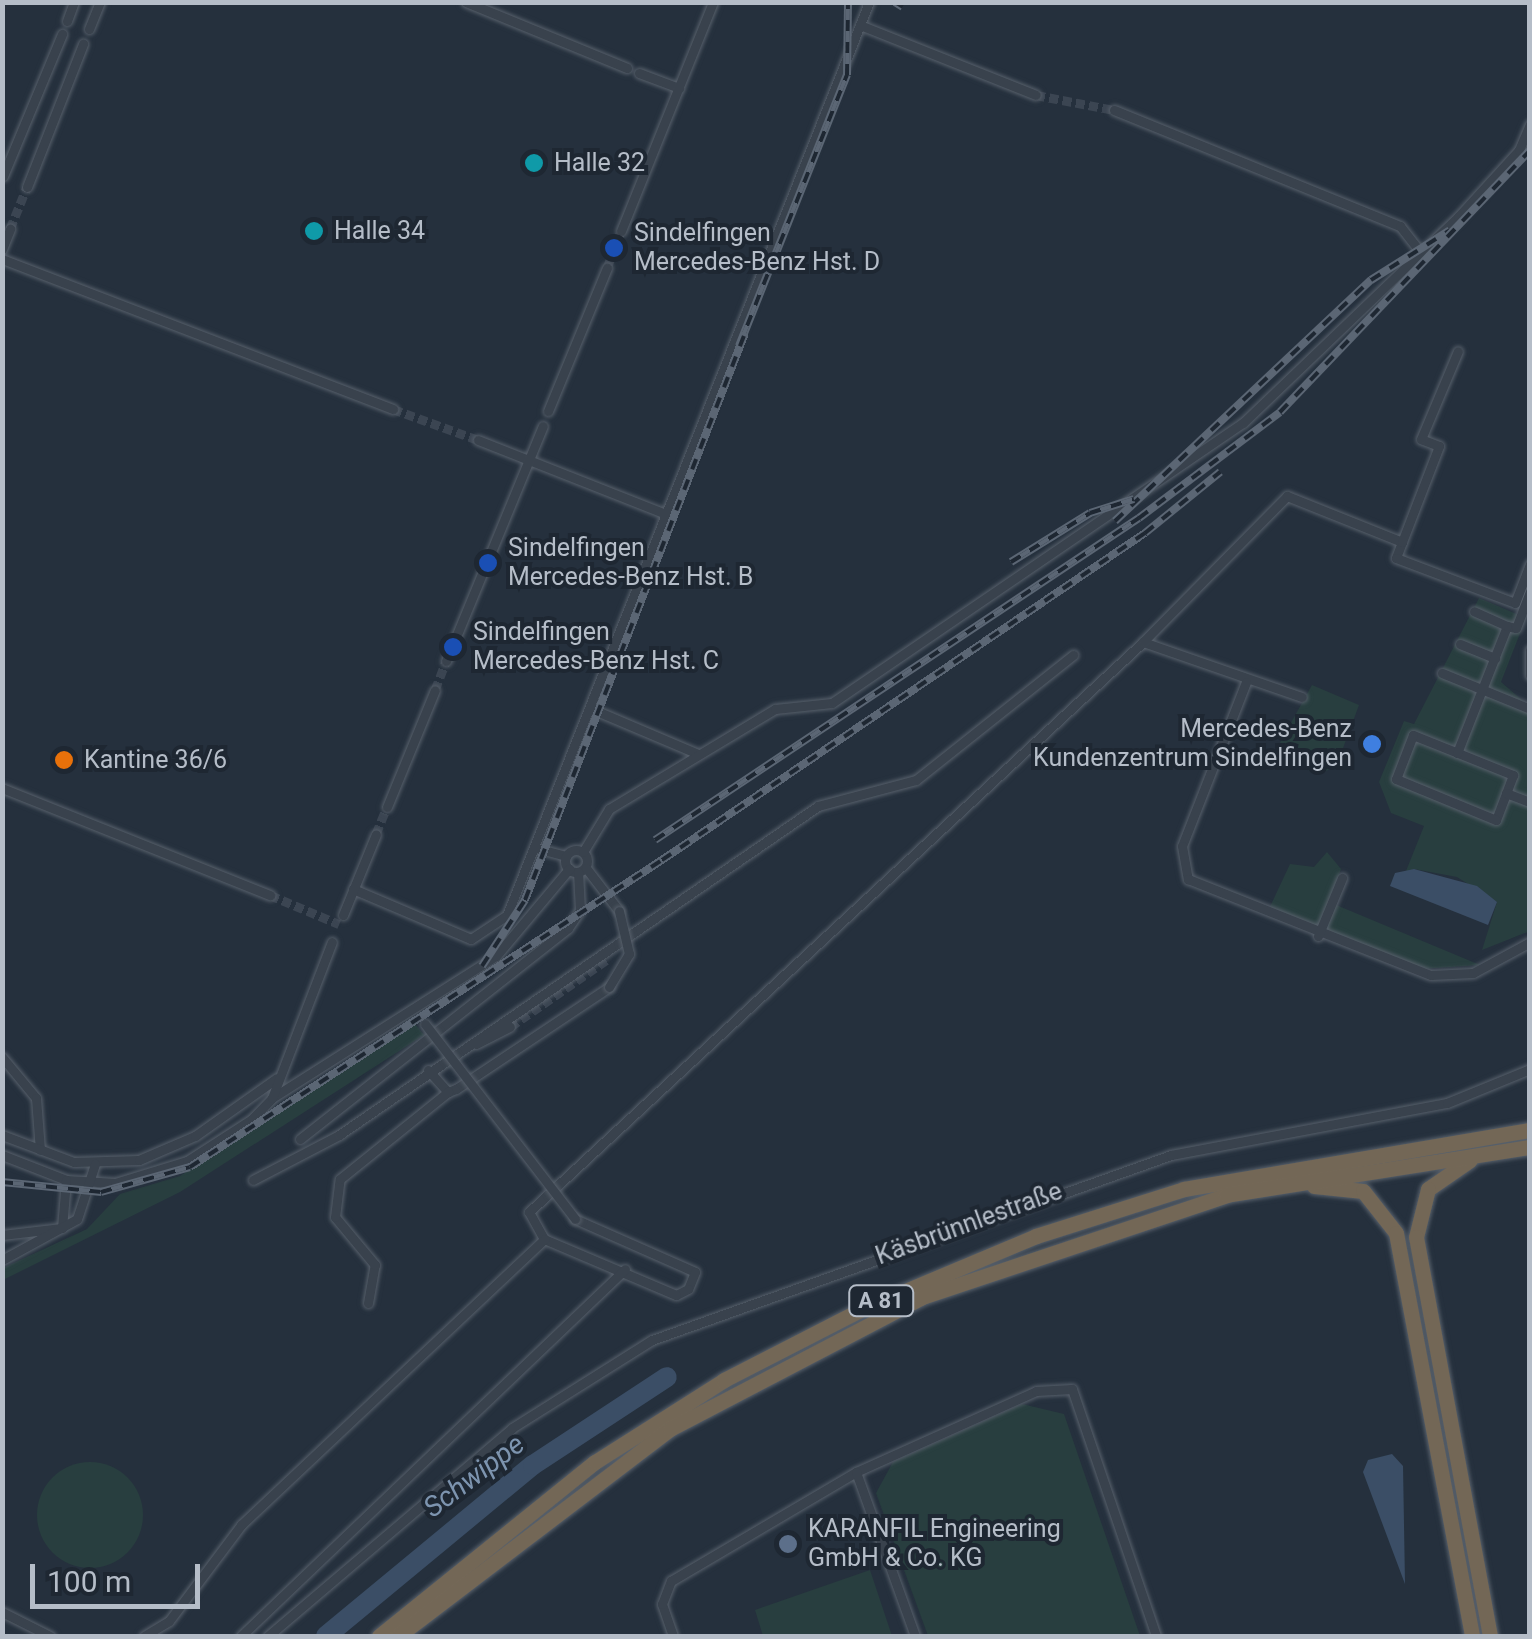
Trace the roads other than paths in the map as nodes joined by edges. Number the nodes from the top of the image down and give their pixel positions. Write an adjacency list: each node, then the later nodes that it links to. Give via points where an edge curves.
1 (74, 2): 6 (street)
2 (100, 2): 8 (street)
3 (466, 2): 11 (street)
4 (713, 2): 13 (street)
5 (869, 2): 7 (street)
6 (67, 20)
7 (860, 25): 14 (street); 31 (street)
8 (89, 30)
9 (62, 34): 17 (street)
10 (83, 44): 18 (street)
11 (627, 68)
12 (639, 74): 13 (street)
13 (679, 88): 20 (street)
14 (1036, 95)
15 (1114, 110): 22 (street, via 1400,226)
16 (1530, 124): 22 (street, via 1519,150)
17 (2, 176)
18 (27, 186)
19 (10, 229): 21 (street)
20 (621, 231)
21 (2, 249)
22 (1421, 253): 52 (street, via 1243,424 832,703 776,709)
23 (2, 259): 26 (street)
24 (606, 268): 27 (street)
25 (1458, 351): 32 (street, via 1421,440 1439,446)
26 (394, 408)
27 (548, 411)
28 (542, 426): 30 (street)
29 (478, 440): 30 (street)
30 (528, 458): 31 (street); 42 (street)
31 (663, 513): 49 (street)
32 (1402, 542): 33 (street, via 1396,558 1515,603); 37 (street, via 1287,496)
33 (1530, 564)
34 (1530, 592): 36 (street, via 1516,628)
35 (1474, 611): 36 (street)
36 (1507, 626): 41 (street)
37 (1143, 642): 45 (street); 94 (street, via 538,1199 528,1212)
38 (1460, 644): 41 (street)
39 (1530, 650): 44 (street)
40 (1073, 655): 59 (street, via 916,780 840,795)
41 (1495, 658): 47 (street)
42 (446, 661)
43 (1442, 673): 47 (street)
44 (1530, 675)
45 (1246, 682): 48 (street); 68 (street, via 1180,867 1200,888)
46 (435, 690): 56 (street)
47 (1485, 690): 50 (street); 51 (street)
48 (1302, 697)
49 (592, 708): 52 (street); 60 (street)
50 (1530, 708)
51 (1457, 753): 54 (street, via 1513,775); 54 (street, via 1414,734 1396,779 1496,820)
52 (698, 754): 61 (street, via 608,809)
53 (2, 788): 66 (street)
54 (1506, 792): 55 (street)
55 (1530, 802)
56 (387, 806)
57 (773, 830): 59 (street)
58 (376, 834): 65 (street)
59 (769, 842): 73 (street)
60 (536, 848): 62 (street); 65 (street, via 507,915 471,939)
61 (583, 852): 62 (street); 63 (street)
62 (566, 856): 63 (street)
63 (578, 870): 71 (street, via 518,935); 78 (street, bridge, via 619,911 629,954 610,987); 82 (street, via 580,910 568,928)
64 (1342, 878): 68 (street)
65 (353, 888): 67 (street)
66 (270, 895)
67 (343, 915)
68 (1318, 936): 70 (street, via 1432,975 1473,973)
69 (332, 942): 77 (street)
70 (1530, 942)
71 (416, 1011): 79 (street); 96 (street, bridge, via 575,1220 695,1272 676,1295)
72 (510, 1027): 73 (street)
73 (464, 1048): 76 (street)
74 (2, 1056): 85 (street, via 36,1098)
75 (1530, 1069): 104 (street, Käsbrünnlestraße, via 1448,1103 1172,1155 652,1340 512,1428)
76 (428, 1070): 78 (street); 89 (street, via 339,1136)
77 (279, 1076): 79 (street); 87 (street, via 167,1150)
78 (448, 1092): 97 (street, via 340,1178 335,1217 375,1265)
79 (272, 1098): 90 (street, via 186,1161)
80 (1530, 1126): 105 (highway, A 81, via 1184,1189 1036,1236 860,1310 724,1380 596,1462)
81 (2, 1134): 85 (street)
82 (300, 1138)
83 (1530, 1147): 84 (highway, A 81)
84 (1503, 1149): 91 (highway, A 81); 112 (highway, via 1436,1181 1422,1200 1416,1236)
85 (40, 1150): 87 (street)
86 (2, 1155): 88 (street)
87 (94, 1164): 90 (street)
88 (66, 1180): 90 (street); 92 (street)
89 (253, 1180)
90 (95, 1184): 92 (street)
91 (1192, 1204): 99 (highway, via 1333,1184 1363,1191 1385,1211 1400,1245); 106 (highway, A 81, via 972,1277 760,1377 565,1500)
92 (62, 1228): 93 (street); 95 (street)
93 (2, 1234)
94 (544, 1239): 96 (street); 102 (street, via 241,1525 170,1621)
95 (2, 1260)
96 (625, 1268): 103 (street)
97 (368, 1303)
98 (856, 1472): 107 (street, via 764,1521 662,1594); 108 (street); 109 (street, via 1036,1392 1072,1389)
99 (1442, 1488): 110 (highway); 111 (highway)
100 (2, 1612): 101 (street)
101 (50, 1636)
102 (144, 1636)
103 (241, 1636)
104 (268, 1636)
105 (379, 1636)
106 (398, 1636)
107 (673, 1636)
108 (915, 1636)
109 (1156, 1636)
110 (1462, 1636)
111 (1472, 1636)
112 (1490, 1636)

